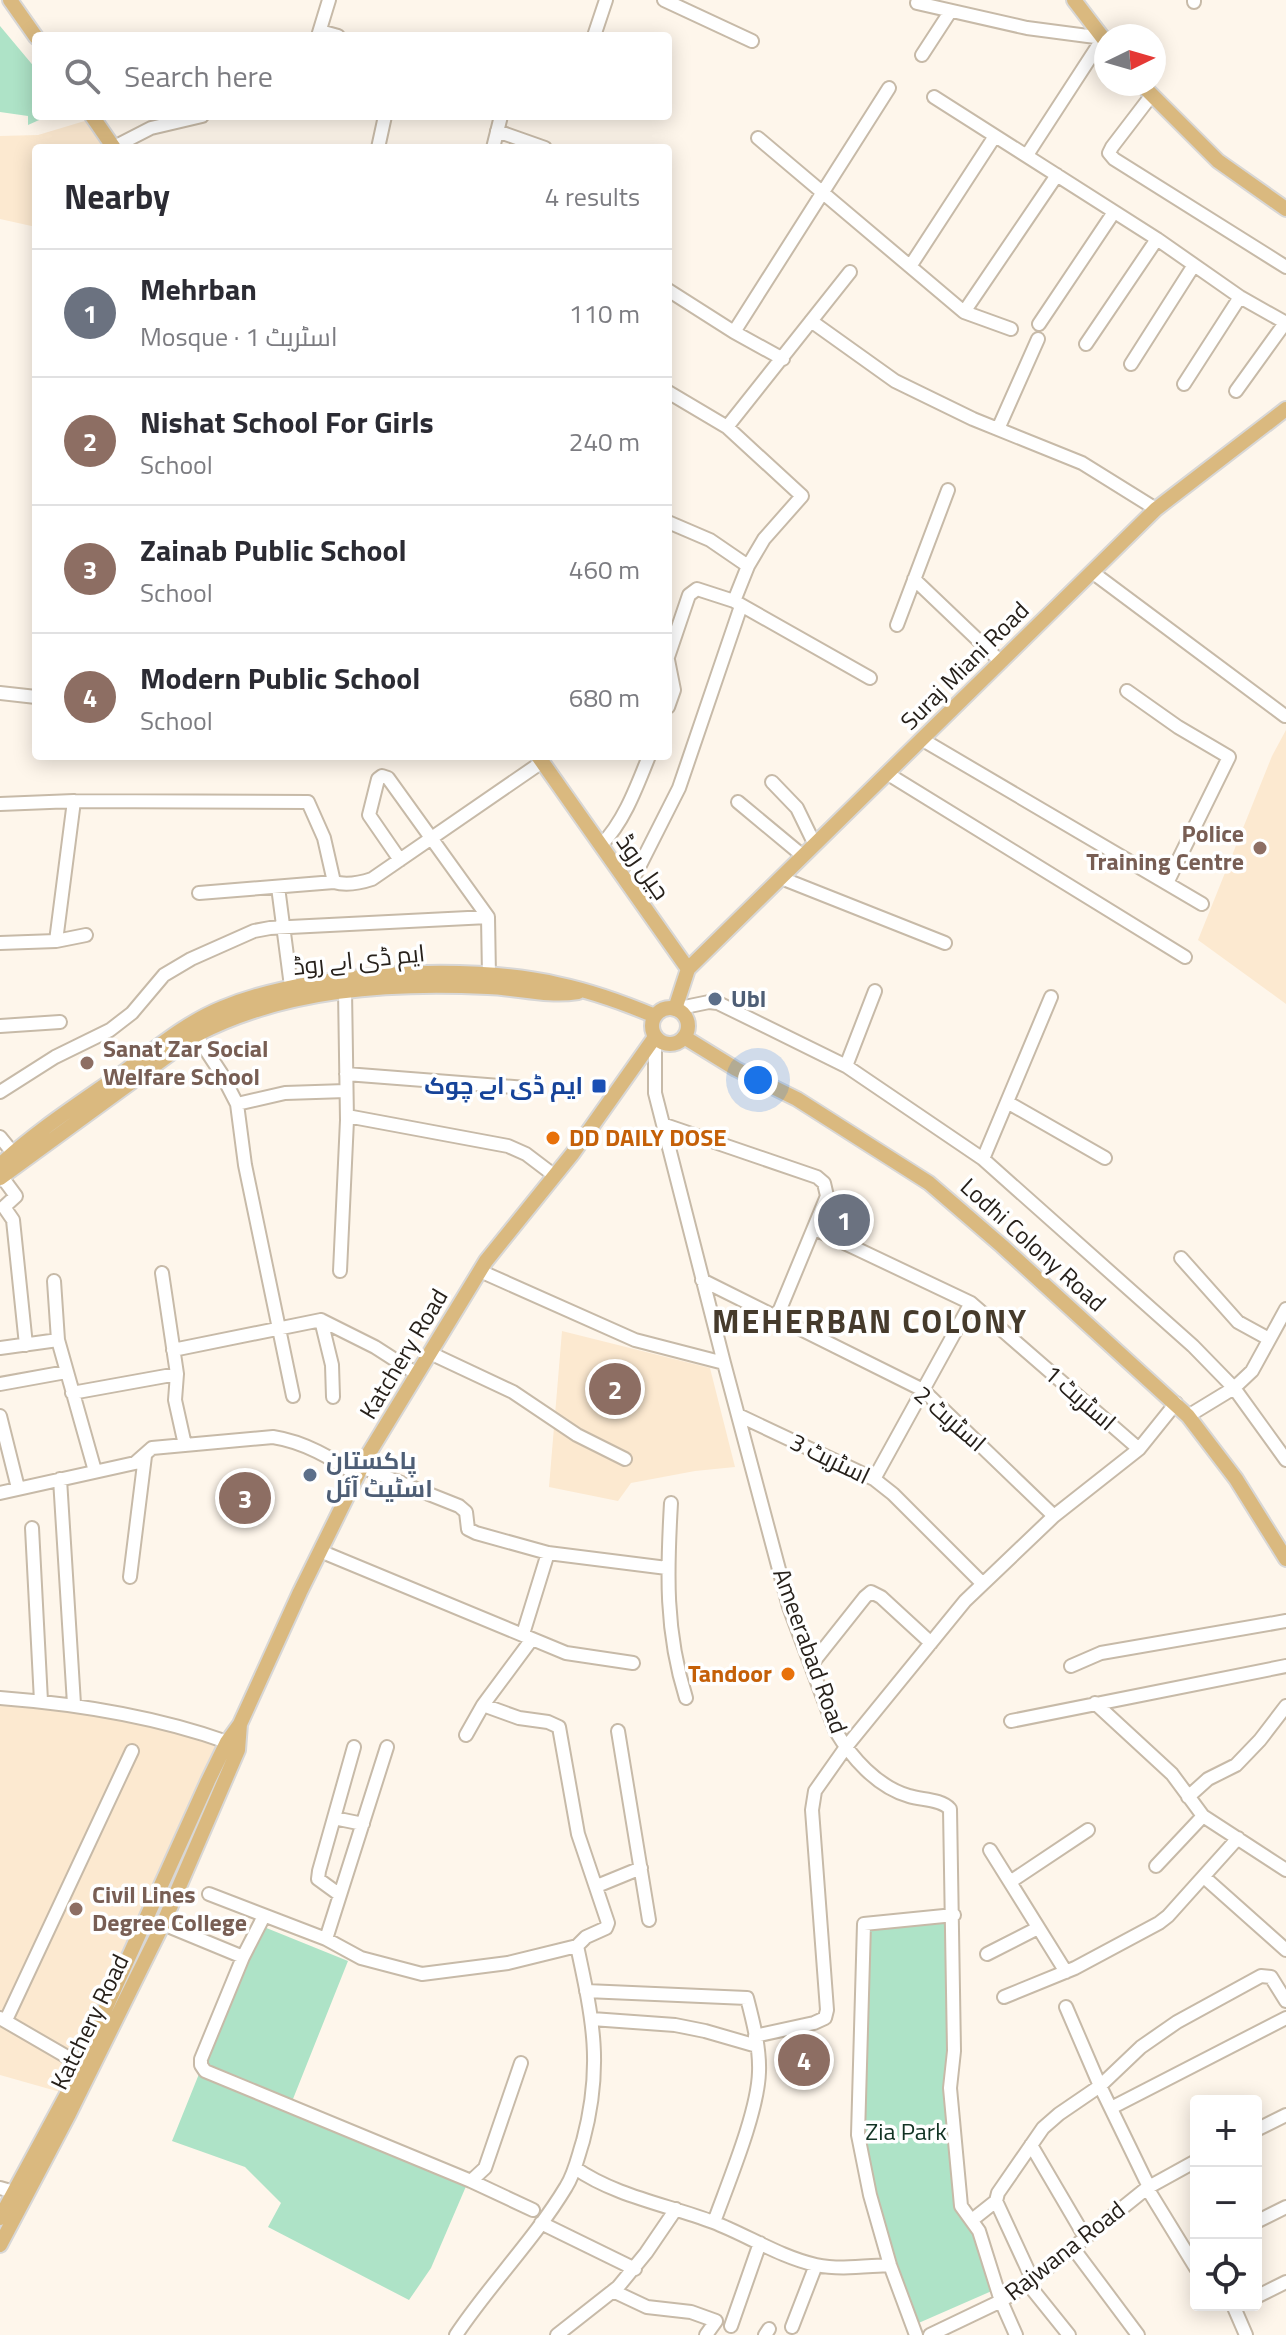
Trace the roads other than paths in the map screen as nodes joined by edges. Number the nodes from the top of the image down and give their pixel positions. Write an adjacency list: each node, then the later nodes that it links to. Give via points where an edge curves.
1 (10, 0): 9 (main road)
2 (329, 0): 10 (street)
3 (606, 0): 11 (street)
4 (668, 1): 13 (street)
5 (917, 3): 7 (street)
6 (1079, 3): 8 (main road)
7 (950, 12): 12 (street); 14 (street)
8 (1094, 24)
9 (32, 32)
10 (319, 32)
11 (595, 32)
12 (1094, 38)
13 (752, 41)
14 (922, 55)
15 (1094, 56): 31 (street)
16 (889, 88): 33 (street)
17 (1151, 96): 34 (main road, via 1218,161); 39 (street, via 1109,153)
18 (934, 97): 24 (street)
19 (95, 120): 26 (main road)
20 (185, 120): 27 (street, via 151,128)
21 (384, 120): 28 (street)
22 (500, 120): 23 (street)
23 (497, 131): 29 (street); 30 (street)
24 (995, 136): 31 (street); 37 (street)
25 (758, 138): 33 (street)
26 (111, 144)
27 (121, 144)
28 (379, 144)
29 (494, 144)
30 (534, 144)
31 (1027, 155): 32 (street)
32 (1057, 175): 35 (street); 43 (street)
33 (822, 193): 37 (street); 48 (street)
34 (1286, 209)
35 (1114, 212): 36 (street); 46 (street)
36 (1157, 239): 38 (street); 50 (street)
37 (911, 265): 43 (street)
38 (1194, 265): 42 (street); 52 (street)
39 (1286, 267)
40 (850, 272): 45 (street)
41 (672, 293): 48 (street)
42 (1240, 297): 44 (street); 53 (street)
43 (964, 312): 47 (street)
44 (1284, 319): 54 (street)
45 (811, 321): 51 (street); 58 (street, via 895,381)
46 (1039, 324)
47 (1011, 329)
48 (734, 332): 51 (street)
49 (1038, 339): 58 (street)
50 (1086, 344)
51 (783, 359): 57 (street)
52 (1131, 364)
53 (1184, 384)
54 (1236, 391)
55 (672, 394): 57 (street)
56 (1286, 409): 60 (main road, Suraj Miani Road)
57 (727, 427): 62 (street, via 802,496)
58 (998, 429): 60 (street, via 1082,463)
59 (948, 490): 64 (street)
60 (1156, 509): 63 (main road, Suraj Miani Road)
61 (672, 524): 62 (street, via 710,540)
62 (748, 566): 65 (street)
63 (1092, 572): 68 (main road, Suraj Miani Road); 73 (street)
64 (914, 579): 66 (street); 68 (street)
65 (737, 603): 67 (street, via 693,590); 69 (street); 91 (street, via 679,788)
66 (897, 625)
67 (672, 647)
68 (1001, 662): 74 (main road, Suraj Miani Road)
69 (870, 678)
70 (1127, 691): 90 (street, via 1229,757)
71 (0, 693): 72 (street)
72 (32, 697)
73 (1285, 716)
74 (923, 740): 78 (main road, Suraj Miani Road); 90 (street)
75 (539, 760): 83 (street)
76 (541, 760): 84 (main road, جیل روڈ)
77 (647, 760): 84 (street)
78 (888, 774): 85 (main road, Suraj Miani Road); 101 (street)
79 (772, 782): 85 (street, via 797,808)
80 (74, 801): 82 (street); 89 (street, via 308,802 324,838); 98 (street)
81 (738, 802): 86 (street)
82 (0, 804)
83 (431, 839): 87 (street); 87 (street, via 382,776 369,815); 95 (street)
84 (601, 845): 91 (main road, جیل روڈ)
85 (815, 845): 86 (main road, Suraj Miani Road)
86 (803, 856): 88 (main road, Suraj Miani Road)
87 (400, 860): 89 (street, via 361,883)
88 (781, 878): 100 (street); 102 (main road, Suraj Miani Road)
89 (334, 882): 92 (street)
90 (1167, 883): 94 (street)
91 (630, 885): 102 (main road, جیل روڈ)
92 (278, 887): 93 (street); 96 (street)
93 (199, 893)
94 (1202, 904)
95 (488, 917): 96 (street); 103 (street)
96 (282, 927): 107 (street); 120 (street, via 254,931 191,959 164,975 110,1030)
97 (86, 935): 98 (street)
98 (56, 941): 99 (street)
99 (0, 943)
100 (945, 943)
101 (1185, 957)
102 (688, 969): 109 (main road)
103 (489, 976): 106 (main road, ایم ڈی اے روڈ); 107 (main road, ایم ڈی اے روڈ, via 439,973 343,979)
104 (345, 990): 106 (main road, ایم ڈی اے روڈ, via 436,986 557,995); 107 (main road, ایم ڈی اے روڈ); 117 (street)
105 (875, 991): 116 (street)
106 (583, 992): 110 (main road, ایم ڈی اے روڈ)
107 (292, 994): 113 (main road, ایم ڈی اے روڈ); 123 (main road, ایم ڈی اے روڈ, via 223,1008 190,1025)
108 (1051, 997): 121 (street)
109 (675, 1009): 110 (main road); 115 (main road, via 688,1022); 116 (street, via 718,1003)
110 (655, 1016): 114 (main road)
111 (60, 1022): 112 (street)
112 (0, 1026)
113 (196, 1035): 122 (street); 123 (main road, ایم ڈی اے روڈ)
114 (655, 1037): 115 (main road, via 668,1044); 125 (street, Ameerabad Road, via 655,1093); 131 (main road, Katchery Road)
115 (684, 1037): 160 (main road, Lodhi Colony Road, via 797,1099 929,1183)
116 (846, 1066): 129 (street)
117 (346, 1074): 118 (street); 119 (street)
118 (539, 1089)
119 (346, 1091): 122 (street, via 285,1093); 124 (street)
120 (0, 1092)
121 (1007, 1102): 128 (street); 129 (street)
122 (237, 1104): 143 (street)
123 (83, 1108): 127 (main road, ایم ڈی اے روڈ); 130 (main road, ایم ڈی اے روڈ)
124 (347, 1116): 131 (street, via 508,1146); 134 (street)
125 (665, 1125): 132 (street, via 821,1179 827,1196); 137 (street, Ameerabad Road)
126 (0, 1137): 127 (street)
127 (13, 1153): 130 (main road, ایم ڈی اے روڈ)
128 (1105, 1158)
129 (983, 1159): 155 (street)
130 (1, 1173): 146 (street, via 16,1196 4,1207 13,1220)
131 (555, 1176): 135 (main road, Katchery Road)
132 (815, 1229): 139 (street, اسٹریٹ 1); 141 (street)
133 (1181, 1258): 144 (street, via 1238,1322)
134 (340, 1271)
135 (480, 1271): 149 (main road, Katchery Road); 150 (street, via 635,1340)
136 (162, 1273): 148 (street)
137 (702, 1280): 141 (street, اسٹریٹ 2); 150 (street, Ameerabad Road)
138 (54, 1281): 145 (street)
139 (971, 1303): 156 (street); 165 (street, اسٹریٹ 1)
140 (1286, 1309): 144 (street)
141 (776, 1319): 156 (street, اسٹریٹ 2)
142 (321, 1320): 143 (street); 153 (street); 159 (street)
143 (278, 1328): 148 (street); 158 (street)
144 (1269, 1339): 155 (street, via 1252,1371)
145 (58, 1340): 146 (street); 151 (street)
146 (26, 1345): 147 (street)
147 (0, 1348)
148 (173, 1350): 152 (street)
149 (430, 1353): 153 (main road, Katchery Road); 167 (street, via 513,1392 577,1435)
150 (724, 1363): 161 (street, Ameerabad Road)
151 (66, 1372): 154 (street); 157 (street)
152 (177, 1374): 157 (street); 164 (street, via 175,1400)
153 (417, 1374): 170 (main road, Katchery Road)
154 (0, 1384)
155 (1234, 1388): 163 (street); 168 (street)
156 (923, 1390): 172 (street); 176 (street, اسٹریٹ 2)
157 (72, 1393): 169 (street)
158 (293, 1396)
159 (333, 1397)
160 (1176, 1403): 163 (main road, Lodhi Colony Road); 165 (street)
161 (738, 1415): 172 (street, اسٹریٹ 3); 188 (street, Ameerabad Road, via 789,1607)
162 (0, 1416): 173 (street)
163 (1188, 1416): 180 (main road, Lodhi Colony Road)
164 (185, 1445): 166 (street, via 152,1448); 170 (street, via 273,1437)
165 (1139, 1449): 176 (street)
166 (145, 1456): 169 (street); 182 (street)
167 (625, 1459)
168 (1286, 1460)
169 (95, 1471): 171 (street)
170 (359, 1471): 178 (main road, Katchery Road); 179 (street, via 459,1506 471,1531)
171 (60, 1479): 173 (street); 195 (street)
172 (874, 1479): 183 (street, اسٹریٹ 3)
173 (18, 1488): 174 (street)
174 (0, 1493)
175 (671, 1503): 181 (street)
176 (1054, 1516): 183 (street)
177 (32, 1528): 193 (street)
178 (320, 1551): 185 (street); 199 (main road, Katchery Road)
179 (548, 1553): 181 (street); 185 (street)
180 (1286, 1559)
181 (667, 1568): 192 (street, via 670,1629)
182 (130, 1577)
183 (982, 1583): 186 (street)
184 (1286, 1621): 189 (street, via 1101,1653)
185 (527, 1636): 187 (street, via 566,1653); 196 (street)
186 (931, 1643): 188 (street, via 871,1592); 205 (street)
187 (633, 1663)
188 (811, 1665): 205 (street, Ameerabad Road)
189 (1071, 1666)
190 (1286, 1666): 194 (street)
191 (0, 1698): 193 (street)
192 (686, 1698)
193 (41, 1701): 195 (street)
194 (1095, 1703): 198 (street); 209 (street, via 1165,1767)
195 (74, 1704): 202 (street)
196 (483, 1705): 201 (street); 223 (street, via 559,1727 578,1834)
197 (1286, 1706): 209 (street, via 1236,1765)
198 (1011, 1721)
199 (240, 1724): 202 (main road, Katchery Road); 208 (main road, Katchery Road, via 238,1750)
200 (618, 1731): 217 (street)
201 (466, 1735)
202 (227, 1742): 207 (main road, Katchery Road)
203 (354, 1747): 211 (street)
204 (387, 1747): 212 (street)
205 (846, 1747): 226 (street, Ameerabad Road, via 892,1790 949,1807); 245 (street, via 815,1791 812,1810 825,2018)
206 (132, 1751): 243 (street, via 17,2000)
207 (208, 1781): 208 (main road); 220 (main road, Katchery Road)
208 (224, 1787): 222 (main road, Katchery Road)
209 (1188, 1797): 210 (street)
210 (1203, 1816): 214 (street); 216 (street)
211 (334, 1818): 212 (street); 225 (street, via 318,1879)
212 (363, 1824): 225 (street)
213 (1088, 1830): 221 (street)
214 (1238, 1838): 218 (street); 219 (street)
215 (990, 1850): 221 (street)
216 (1156, 1866)
217 (641, 1868): 223 (street); 228 (street)
218 (1286, 1870)
219 (1204, 1877): 233 (street); 237 (street, via 1159,1923)
220 (165, 1878): 222 (main road); 236 (main road, Katchery Road)
221 (1010, 1882): 230 (street)
222 (181, 1885): 229 (main road, Katchery Road)
223 (597, 1886): 232 (street, via 608,1925)
224 (209, 1894): 227 (street)
225 (340, 1895): 231 (street)
226 (954, 1915): 265 (street, Ameerabad Road, via 950,2088 961,2206); 274 (street, via 864,1924 858,2135)
227 (264, 1916): 231 (street); 235 (street)
228 (649, 1920)
229 (163, 1924): 235 (street); 236 (main road, Katchery Road)
230 (1038, 1928): 234 (street); 237 (street)
231 (326, 1939): 232 (street, via 361,1958 422,1974 508,1963)
232 (577, 1946): 238 (street)
233 (1286, 1950)
234 (987, 1954)
235 (243, 1957): 256 (street, via 201,2059 205,2071)
236 (132, 1968): 247 (main road, Katchery Road)
237 (1066, 1972): 239 (street)
238 (586, 1991): 244 (street); 245 (street, via 746,1997)
239 (1004, 1997)
240 (1286, 2001): 248 (street, via 1271,1977 1261,1976 1177,2022)
241 (1066, 2007): 248 (street)
242 (1286, 2018): 249 (street)
243 (3, 2019): 247 (street)
244 (592, 2019): 245 (street, via 675,2025); 255 (street, via 594,2088)
245 (756, 2041): 266 (street, via 756,2092)
246 (521, 2063): 256 (street, via 485,2168)
247 (85, 2068): 250 (main road, Katchery Road)
248 (1100, 2086): 249 (street); 253 (street, via 1059,2114)
249 (1111, 2108): 257 (street)
250 (64, 2111): 258 (main road, Katchery Road); 270 (main road, Katchery Road)
251 (1286, 2115): 252 (street)
252 (1262, 2127)
253 (1031, 2145): 259 (street); 268 (street)
254 (1190, 2164): 257 (street, Rajwana Road)
255 (575, 2168): 261 (street, via 612,2188); 267 (street)
256 (471, 2181): 262 (street)
257 (1148, 2188): 268 (street, Rajwana Road); 272 (street)
258 (7, 2190): 263 (main road, Katchery Road)
259 (996, 2201): 265 (street); 276 (street)
260 (1286, 2207): 264 (street)
261 (676, 2209): 266 (street); 275 (street)
262 (533, 2210)
263 (0, 2218)
264 (1262, 2219)
265 (972, 2220): 280 (street, Ameerabad Road)
266 (714, 2222): 269 (street)
267 (541, 2223): 275 (street); 285 (street)
268 (1085, 2237): 271 (street, Rajwana Road)
269 (760, 2243): 273 (street); 282 (street)
270 (0, 2245)
271 (1073, 2248): 276 (street, Rajwana Road); 291 (street)
272 (1190, 2253)
273 (816, 2265): 274 (street); 283 (street)
274 (890, 2265): 288 (street)
275 (635, 2269): 278 (street)
276 (1030, 2282): 280 (street, Rajwana Road); 290 (street)
277 (1286, 2282): 279 (street)
278 (613, 2291): 286 (street); 287 (street, via 647,2307 691,2312 716,2322)
279 (1262, 2294)
280 (1001, 2301): 284 (street, Rajwana Road); 289 (street, Ameerabad Road)
281 (1238, 2311): 292 (street)
282 (731, 2326)
283 (792, 2327)
284 (937, 2334)
285 (456, 2335)
286 (557, 2335)
287 (706, 2335)
288 (916, 2335)
289 (1016, 2335)
290 (1069, 2335)
291 (1138, 2335)
292 (1246, 2335)

